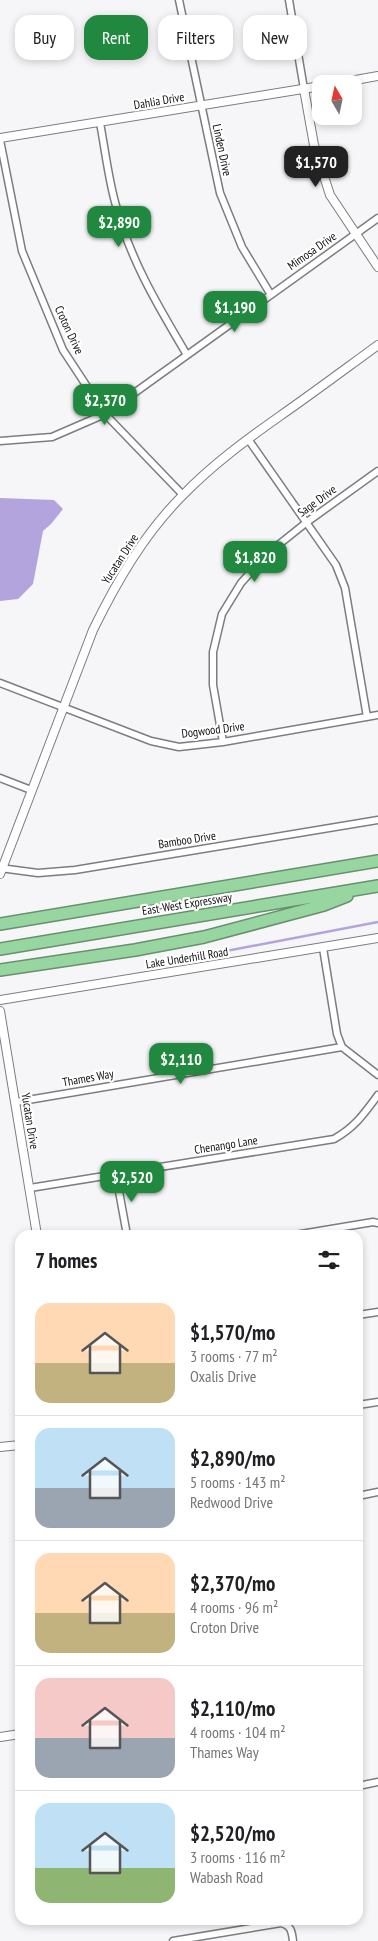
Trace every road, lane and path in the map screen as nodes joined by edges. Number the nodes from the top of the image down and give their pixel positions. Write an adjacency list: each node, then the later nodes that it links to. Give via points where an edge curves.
1 (179, 0): 7 (street, Linden Drive)
2 (289, 0): 6 (street)
3 (378, 76): 4 (street)
4 (362, 79)
5 (312, 88): 6 (street, Dahlia Drive)
6 (304, 89): 7 (street, Dahlia Drive); 11 (street, via 314,145 330,195)
7 (200, 105): 8 (street, Dahlia Drive); 13 (street, Linden Drive, via 220,193 242,247)
8 (100, 123): 9 (street, Dahlia Drive); 15 (street, via 115,203 127,240 149,292)
9 (0, 139): 16 (street, Croton Drive, via 22,251 64,350)
10 (378, 218): 11 (street, Mimosa Drive)
11 (356, 234): 12 (street); 13 (street, Mimosa Drive)
12 (378, 267)
13 (271, 294): 15 (street, Mimosa Drive)
14 (378, 345): 17 (street, Yucatan Drive)
15 (188, 355): 16 (street, Mimosa Drive)
16 (105, 414): 18 (street, Mimosa Drive, via 52,437); 20 (street, Croton Drive)
17 (248, 439): 20 (street, Yucatan Drive); 21 (street)
18 (0, 441)
19 (378, 471): 21 (street, Sage Drive)
20 (183, 495): 23 (street, Yucatan Drive, via 134,555 112,592)
21 (307, 522): 25 (street, via 336,565 345,588); 26 (street, Sage Drive, via 267,554 241,584 222,614 213,652 213,684)
22 (0, 684): 23 (street, Dogwood Drive)
23 (62, 707): 26 (street, Dogwood Drive, via 151,741 179,747); 28 (street, Yucatan Drive)
24 (378, 715): 25 (street, Dogwood Drive)
25 (367, 717): 26 (street, Dogwood Drive)
26 (223, 742)
27 (0, 778): 28 (street)
28 (31, 790): 31 (street, Yucatan Drive)
29 (378, 820): 31 (street, Bamboo Drive, via 75,870 38,873)
30 (378, 862): 33 (highway, East-West Expressway)
31 (1, 870)
32 (374, 887): 35 (highway, East-West Expressway); 37 (highway, via 324,905 204,937)
33 (3, 923)
34 (378, 938): 36 (street, Lake Underhill Road)
35 (4, 948)
36 (323, 948): 38 (street, Lake Underhill Road); 40 (street)
37 (0, 970)
38 (0, 1000)
39 (0, 1011): 43 (street, Yucatan Drive)
40 (342, 1047): 41 (street); 43 (street, Thames Way)
41 (378, 1075)
42 (378, 1095): 44 (street, Chenango Lane, via 348,1131 334,1139)
43 (16, 1102): 45 (street, Yucatan Drive)
44 (116, 1175): 45 (street, Chenango Lane); 48 (street)
45 (30, 1188): 47 (street, Yucatan Drive)
46 (378, 1223): 49 (street)
47 (36, 1230)
48 (126, 1230)
49 (325, 1230)
50 (378, 1312): 51 (street)
51 (363, 1314)
52 (378, 1402): 53 (street)
53 (363, 1404)
54 (15, 1446): 55 (street)
55 (0, 1448)
56 (378, 1492): 57 (street)
57 (363, 1495)
58 (15, 1735): 59 (street)
59 (0, 1737)
60 (378, 1782): 61 (street)
61 (363, 1785)
62 (271, 1925): 64 (street)
63 (288, 1925): 66 (street)
64 (201, 1939): 65 (street)
65 (173, 1941)
66 (293, 1941)

